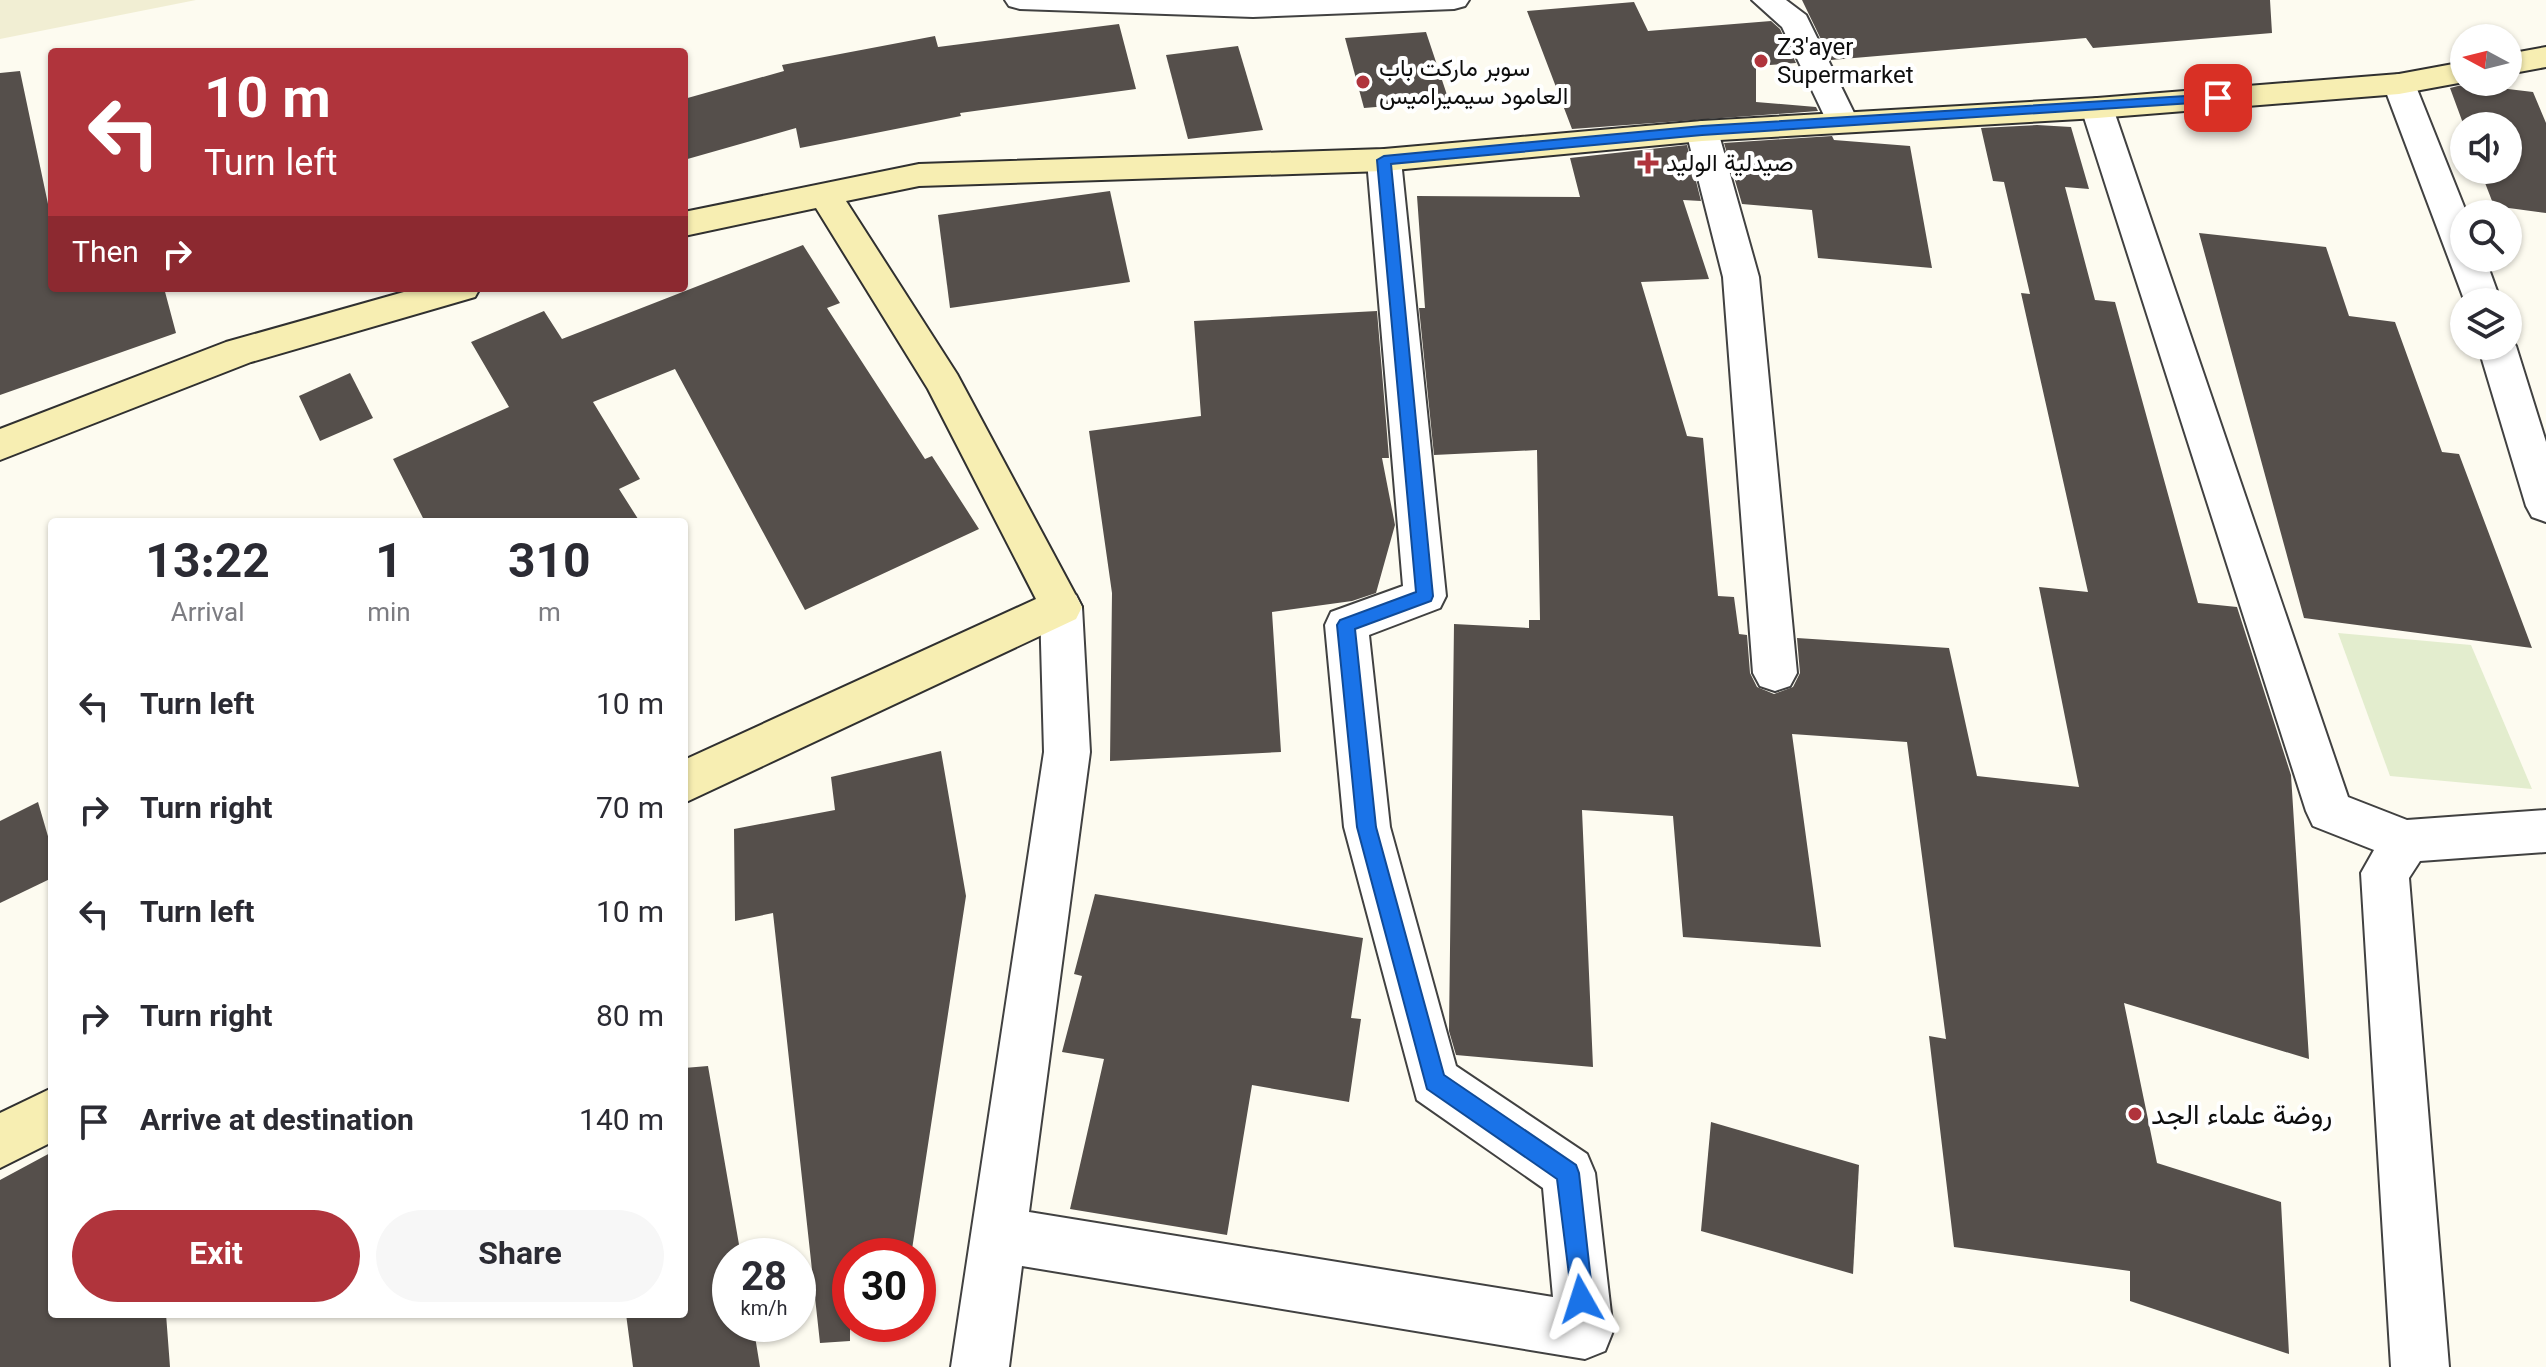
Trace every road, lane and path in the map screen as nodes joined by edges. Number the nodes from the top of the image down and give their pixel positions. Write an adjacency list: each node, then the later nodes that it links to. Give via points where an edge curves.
1 (1020, 0): 4 (street, via 1253,8)
2 (1454, 0): 4 (street)
3 (1767, 0): 10 (street, via 1795,22)
4 (1327, 3)
5 (2546, 57): 6 (street)
6 (2522, 61)
7 (2450, 75): 8 (street)
8 (2399, 84): 9 (street); 14 (street)
9 (2097, 108): 10 (street); 24 (street, via 2329,811)
10 (1842, 121): 11 (street)
11 (1702, 131): 12 (street); 21 (street, via 1741,277)
12 (1384, 160): 13 (street, via 919,175); 27 (street, via 1425,596 1346,625 1367,827 1435,1082 1568,1173 1585,1331)
13 (829, 192): 15 (street); 20 (street, via 826,197 944,384)
14 (2450, 214)
15 (688, 223)
16 (448, 292): 18 (street, via 239,352)
17 (2501, 360): 19 (street)
18 (0, 445)
19 (2546, 506)
20 (1061, 607): 22 (street); 27 (street, via 1067,752)
21 (1775, 673)
22 (688, 781)
23 (2546, 831): 24 (street)
24 (2407, 841): 29 (street, via 2385,873)
25 (48, 1116): 26 (street)
26 (0, 1141)
27 (998, 1234): 28 (street)
28 (980, 1367)
29 (2420, 1367)

